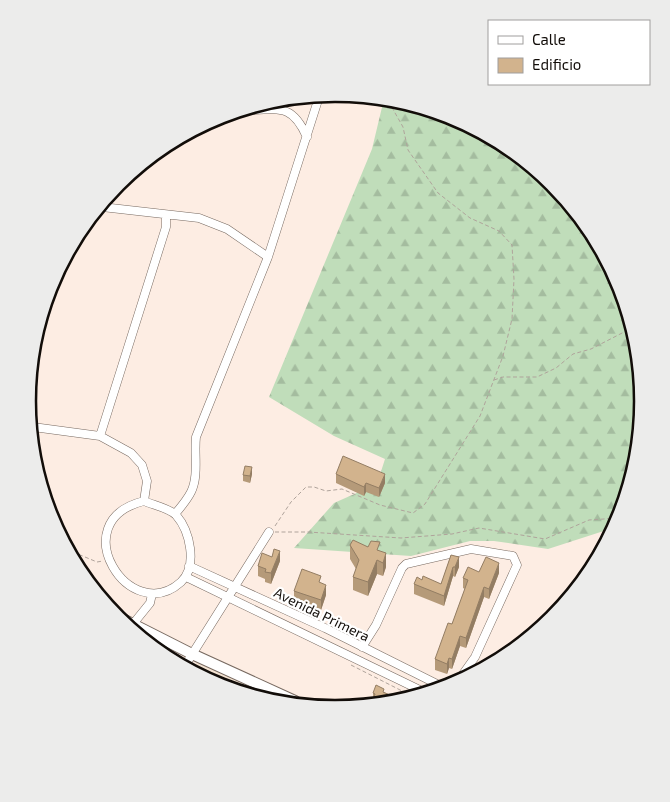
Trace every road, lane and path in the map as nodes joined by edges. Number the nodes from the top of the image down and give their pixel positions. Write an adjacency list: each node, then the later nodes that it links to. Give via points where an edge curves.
1 (317, 103): 4 (street)
2 (276, 108): 4 (street, via 291,112)
3 (392, 108): 9 (path, via 403,127 408,150 438,193 470,218 499,231 512,245 512,318 503,356)
4 (307, 137): 7 (street)
5 (107, 208): 6 (street)
6 (166, 215): 7 (street, via 199,218 227,229); 11 (street, via 166,227)
7 (268, 257): 13 (street, via 196,437 192,491)
8 (626, 331): 9 (path, via 591,349 573,354 538,377)
9 (493, 380): 15 (path, via 480,416 424,504 413,513 342,489 326,491 306,487)
10 (38, 428): 11 (street)
11 (100, 436): 12 (street, via 131,453 142,465 148,481)
12 (144, 502): 13 (street); 17 (street, via 126,508 112,522 105,550)
13 (175, 514): 18 (street, via 188,538)
14 (609, 519): 15 (path, via 589,520 545,539 479,528 452,534 401,538)
15 (269, 532): 20 (street)
16 (79, 554): 17 (path, via 97,562)
17 (108, 560): 21 (street, via 120,577 135,589)
18 (189, 566): 19 (street); 20 (street, Avenida Primera)
19 (186, 577): 21 (street, via 176,586); 22 (street, Avenida Primera)
20 (236, 587): 22 (street); 25 (street, Avenida Primera)
21 (152, 594): 23 (street, via 150,603)
22 (230, 597): 26 (street); 30 (street, Avenida Primera)
23 (134, 622)
24 (140, 627): 26 (main road)
25 (362, 647): 28 (street, via 406,564 471,549 506,553 513,556 517,565); 29 (street, Avenida Primera)
26 (192, 654): 27 (street); 31 (main road)
27 (188, 661)
28 (466, 669)
29 (434, 683)
30 (417, 688)
31 (281, 695)

